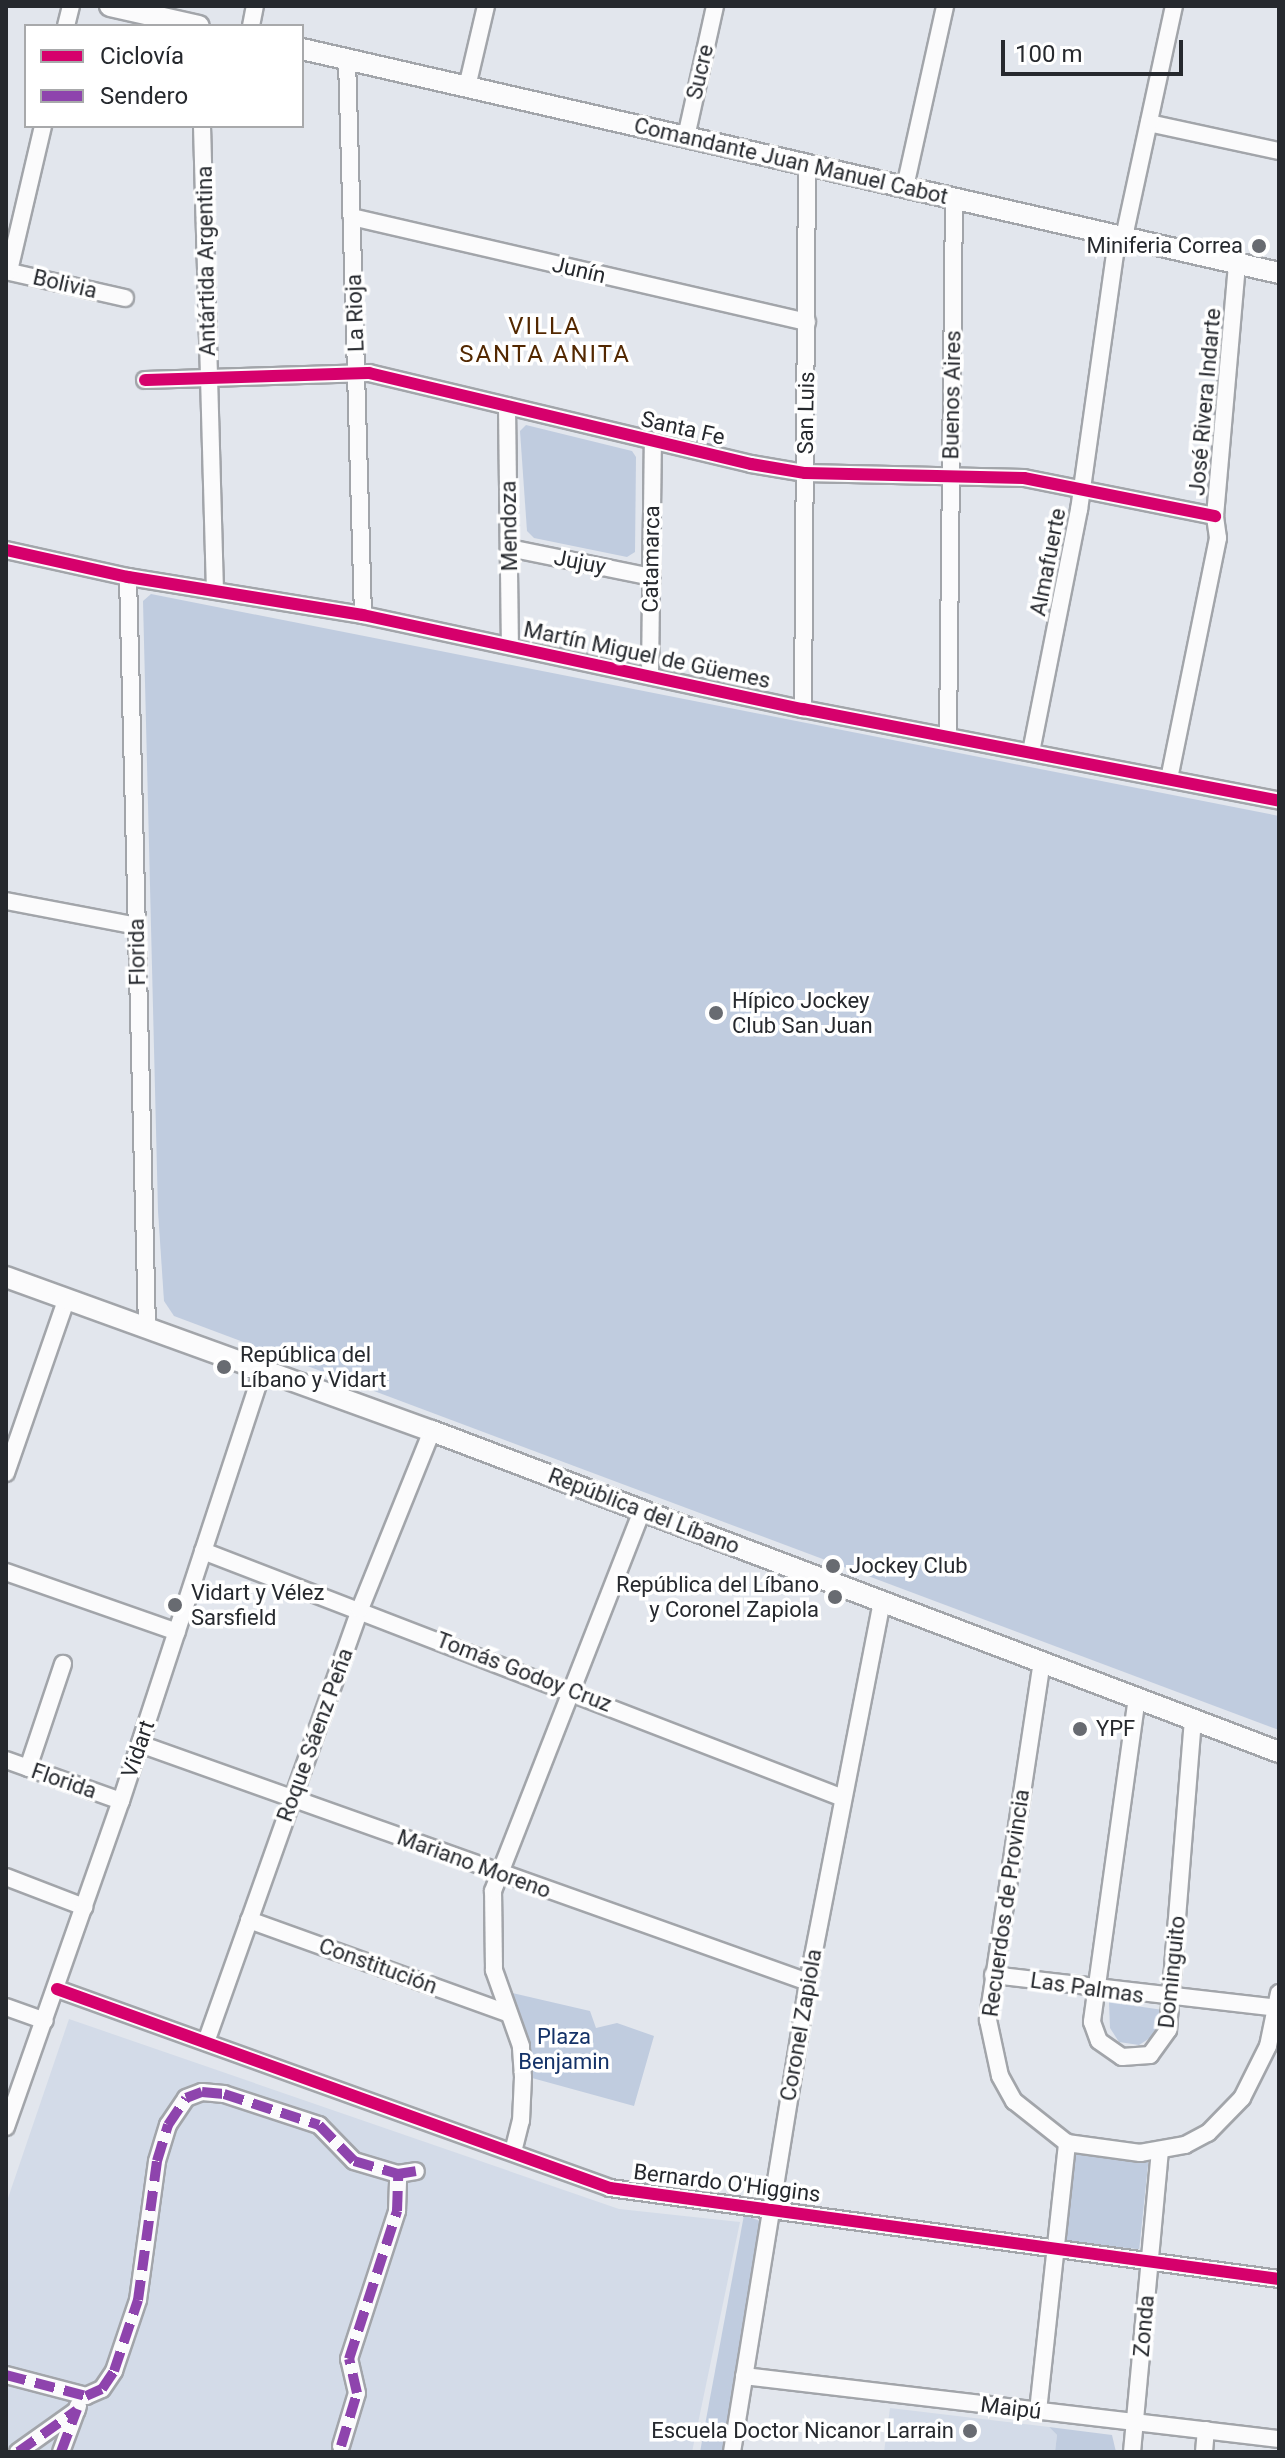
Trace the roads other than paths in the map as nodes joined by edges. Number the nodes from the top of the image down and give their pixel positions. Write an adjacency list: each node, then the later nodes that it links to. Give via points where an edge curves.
1 (110, 6): 6 (main road)
2 (486, 6): 9 (street)
3 (715, 6): 13 (street, Sucre)
4 (945, 6): 16 (street)
5 (1174, 6): 10 (street, Almafuerte)
6 (190, 24)
7 (304, 49): 8 (main road, Comandante Juan Manuel Cabot)
8 (347, 60): 9 (main road, Comandante Juan Manuel Cabot); 18 (street, La Rioja)
9 (467, 87): 13 (main road, Comandante Juan Manuel Cabot)
10 (1149, 123): 14 (street); 19 (street, Almafuerte)
11 (43, 128): 21 (street)
12 (202, 128): 26 (street, Antártida Argentina)
13 (686, 137): 15 (main road, Comandante Juan Manuel Cabot)
14 (1279, 151)
15 (807, 165): 16 (main road, Comandante Juan Manuel Cabot); 24 (street, San Luis)
16 (905, 187): 17 (main road, Comandante Juan Manuel Cabot)
17 (954, 198): 19 (main road, Comandante Juan Manuel Cabot); 31 (street, Buenos Aires)
18 (352, 217): 24 (street, Junín); 25 (street, La Rioja)
19 (1124, 237): 20 (main road, Comandante Juan Manuel Cabot); 32 (street, Almafuerte, via 1115,253)
20 (1237, 263): 22 (main road, Comandante Juan Manuel Cabot); 33 (street, José Rivera Indarte)
21 (8, 271): 23 (street, Bolivia)
22 (1279, 273)
23 (125, 298)
24 (807, 322): 30 (street, San Luis)
25 (357, 374): 26 (street, Santa Fe); 28 (street, Santa Fe); 39 (street, La Rioja)
26 (209, 378): 27 (street, Santa Fe); 38 (street, Antártida Argentina)
27 (145, 380)
28 (507, 406): 29 (street, Santa Fe); 34 (street, Mendoza)
29 (653, 441): 30 (street, Santa Fe); 37 (street, Catamarca)
30 (805, 473): 31 (street, Santa Fe); 42 (street, San Luis)
31 (951, 476): 32 (street, Santa Fe, via 1024,478); 43 (street, Buenos Aires)
32 (1082, 489): 33 (street, Santa Fe); 44 (street, Almafuerte)
33 (1215, 516): 45 (street, José Rivera Indarte, via 1218,538)
34 (509, 548): 37 (street, Jujuy); 40 (street, Mendoza)
35 (6, 550): 36 (street, Martín Miguel de Güemes)
36 (128, 577): 38 (street, Martín Miguel de Güemes); 48 (street, Florida)
37 (651, 577): 41 (street, Catamarca)
38 (215, 589): 39 (street, Martín Miguel de Güemes)
39 (363, 615): 40 (street, Martín Miguel de Güemes)
40 (510, 646): 41 (street, Martín Miguel de Güemes)
41 (650, 676): 42 (street, Martín Miguel de Güemes)
42 (803, 709): 43 (street, Martín Miguel de Güemes)
43 (948, 736): 44 (street, Martín Miguel de Güemes)
44 (1031, 752): 45 (street, Martín Miguel de Güemes)
45 (1169, 779): 46 (street, Martín Miguel de Güemes)
46 (1279, 801)
47 (6, 901): 48 (street)
48 (137, 926): 51 (street, Florida)
49 (6, 1277): 50 (main road, República del Líbano)
50 (67, 1298): 51 (main road, República del Líbano); 53 (street)
51 (147, 1326): 52 (main road, República del Líbano)
52 (263, 1369): 54 (main road, República del Líbano); 57 (street, Vidart)
53 (13, 1430): 55 (street)
54 (432, 1431): 56 (main road, República del Líbano); 60 (street, Roque Sáenz Peña)
55 (6, 1473)
56 (642, 1510): 59 (main road, República del Líbano); 64 (street)
57 (203, 1551): 60 (street, Tomás Godoy Cruz); 61 (street, Vidart)
58 (6, 1572): 61 (street)
59 (882, 1601): 62 (main road, República del Líbano); 71 (street, Coronel Zapiola)
60 (360, 1609): 64 (street, Tomás Godoy Cruz); 72 (street, Roque Sáenz Peña)
61 (177, 1632): 67 (street, Vidart)
62 (1042, 1661): 65 (main road, República del Líbano); 78 (street, Recuerdos de Provincia)
63 (63, 1664): 70 (street)
64 (573, 1690): 71 (street, Tomás Godoy Cruz); 74 (street)
65 (1137, 1697): 66 (main road, República del Líbano); 80 (street, Dominguito)
66 (1193, 1718): 68 (main road, República del Líbano); 82 (street, Dominguito)
67 (140, 1744): 72 (street, Mariano Moreno); 73 (street, Vidart)
68 (1279, 1752)
69 (6, 1760): 70 (street, Florida)
70 (28, 1768): 73 (street, Florida)
71 (843, 1798): 79 (street, Coronel Zapiola)
72 (291, 1799): 74 (street, Mariano Moreno); 77 (street, Roque Sáenz Peña)
73 (121, 1801): 76 (street, Vidart)
74 (500, 1873): 79 (street, Mariano Moreno); 85 (street, via 489,1910 490,1938)
75 (6, 1877): 76 (street)
76 (84, 1907): 81 (street, Vidart)
77 (249, 1920): 85 (street, Constitución); 87 (street, Roque Sáenz Peña)
78 (993, 1975): 80 (street, Las Palmas); 89 (street, Recuerdos de Provincia, via 988,2020 1000,2076 1022,2109)
79 (808, 1982): 94 (street, Coronel Zapiola)
80 (1095, 1987): 82 (street, Las Palmas); 82 (street, Dominguito, via 1094,2031 1108,2050 1122,2057 1150,2055 1163,2043)
81 (57, 1989): 86 (street, Vidart); 87 (street, Bernardo O'Higgins)
82 (1172, 2000): 83 (street, Las Palmas)
83 (1278, 2000): 91 (street, via 1261,2064 1242,2098 1208,2133)
84 (6, 2007): 86 (street)
85 (508, 2013): 90 (street, via 521,2046 523,2077)
86 (45, 2021): 88 (street, Vidart)
87 (206, 2042): 90 (street, Bernardo O'Higgins)
88 (6, 2127)
89 (1067, 2143): 91 (street); 95 (street)
90 (513, 2152): 94 (street, Bernardo O'Higgins, via 638,2195)
91 (1160, 2152): 96 (street, Zonda)
92 (416, 2171): 93 (street)
93 (398, 2174): 100 (street, via 354,2161 319,2125 224,2094 202,2092 186,2098 168,2125 157,2161 138,2300 119,2357 102,2389); 105 (street, via 397,2211 349,2359 357,2393)
94 (771, 2208): 95 (street, Bernardo O'Higgins); 99 (street, Coronel Zapiola)
95 (1055, 2248): 96 (street, Bernardo O'Higgins); 101 (street)
96 (1150, 2261): 97 (street, Bernardo O'Higgins); 102 (street, Zonda)
97 (1279, 2279)
98 (6, 2375): 100 (street)
99 (744, 2376): 101 (street, Maipú); 108 (street, Coronel Zapiola)
100 (81, 2403): 106 (street); 107 (street)
101 (1038, 2411): 102 (street, Maipú)
102 (1135, 2422): 103 (street, Maipú); 109 (street, Zonda)
103 (1206, 2430): 104 (street, Maipú); 110 (street)
104 (1279, 2439)
105 (341, 2446)
106 (18, 2452)
107 (61, 2452)
108 (732, 2452)
109 (1132, 2452)
110 (1204, 2452)

